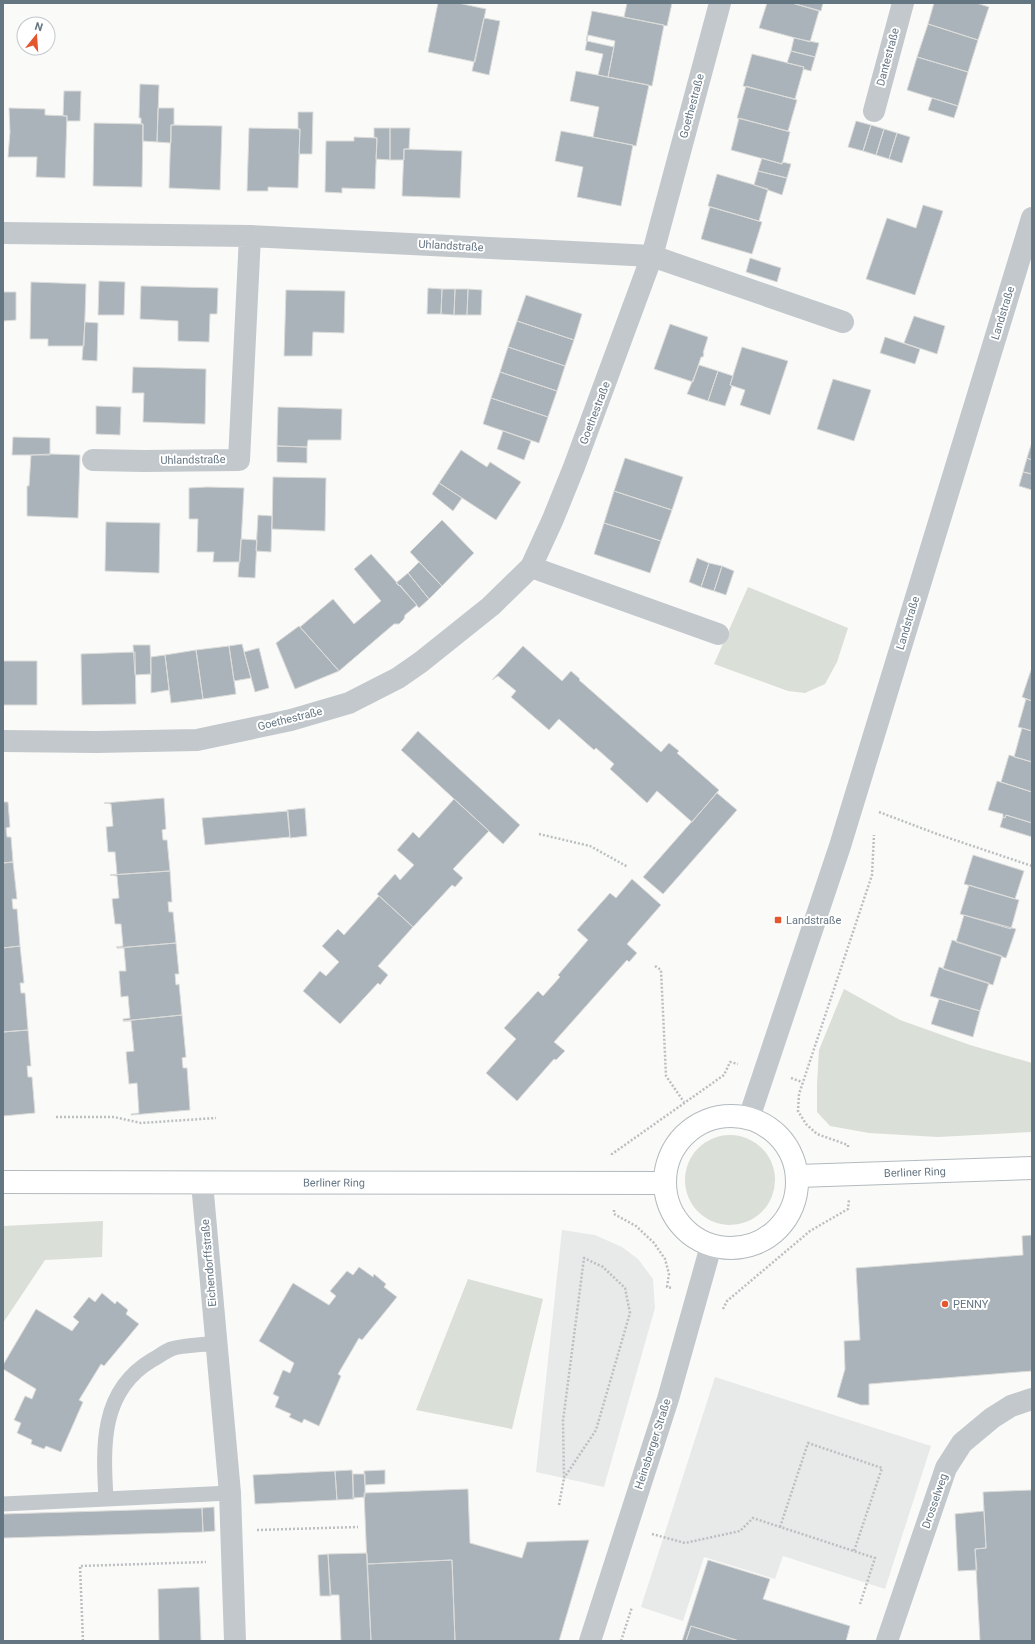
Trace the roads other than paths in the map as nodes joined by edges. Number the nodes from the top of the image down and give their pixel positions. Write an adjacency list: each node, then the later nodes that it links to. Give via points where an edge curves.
1 (720, 3): 7 (street, Goethestraße)
2 (903, 3): 3 (street, Dantestraße)
3 (874, 111)
4 (1032, 218): 13 (street, Landstraße, via 840,846)
5 (3, 233): 6 (street, Uhlandstraße)
6 (250, 236): 7 (street, Uhlandstraße); 9 (street, Uhlandstraße, via 239,460)
7 (652, 256): 8 (street); 10 (street, Goethestraße, via 599,403)
8 (843, 322)
9 (93, 460)
10 (531, 567): 11 (street); 12 (street, Goethestraße, via 491,606 421,662 398,678 349,704 291,720 196,740)
11 (718, 634)
12 (3, 741)
13 (749, 1118): 15 (main road, via 768,1126 783,1139 793,1157); 18 (main road, via 729,1116 708,1120 691,1129 676,1144 667,1162)
14 (1032, 1168): 15 (main road, Berliner Ring)
15 (798, 1176): 19 (main road, via 797,1198 788,1218 773,1235 747,1247 733,1249)
16 (3, 1182): 17 (main road, Berliner Ring)
17 (202, 1183): 18 (main road, Berliner Ring); 20 (street, Eichendorffstraße)
18 (664, 1183): 19 (main road, via 668,1203 677,1222 692,1237)
19 (711, 1246): 26 (street, Heinsberger Straße, via 668,1399)
20 (216, 1343): 22 (street, Eichendorffstraße); 23 (lane, via 171,1349 141,1367 122,1387 110,1412 106,1433)
21 (1032, 1399): 27 (street, Drosselweg, via 1011,1406 986,1422 962,1442 946,1468)
22 (230, 1493): 23 (lane); 25 (street, Eichendorffstraße)
23 (106, 1499): 24 (lane)
24 (3, 1504)
25 (235, 1641)
26 (590, 1641)
27 (887, 1641)

